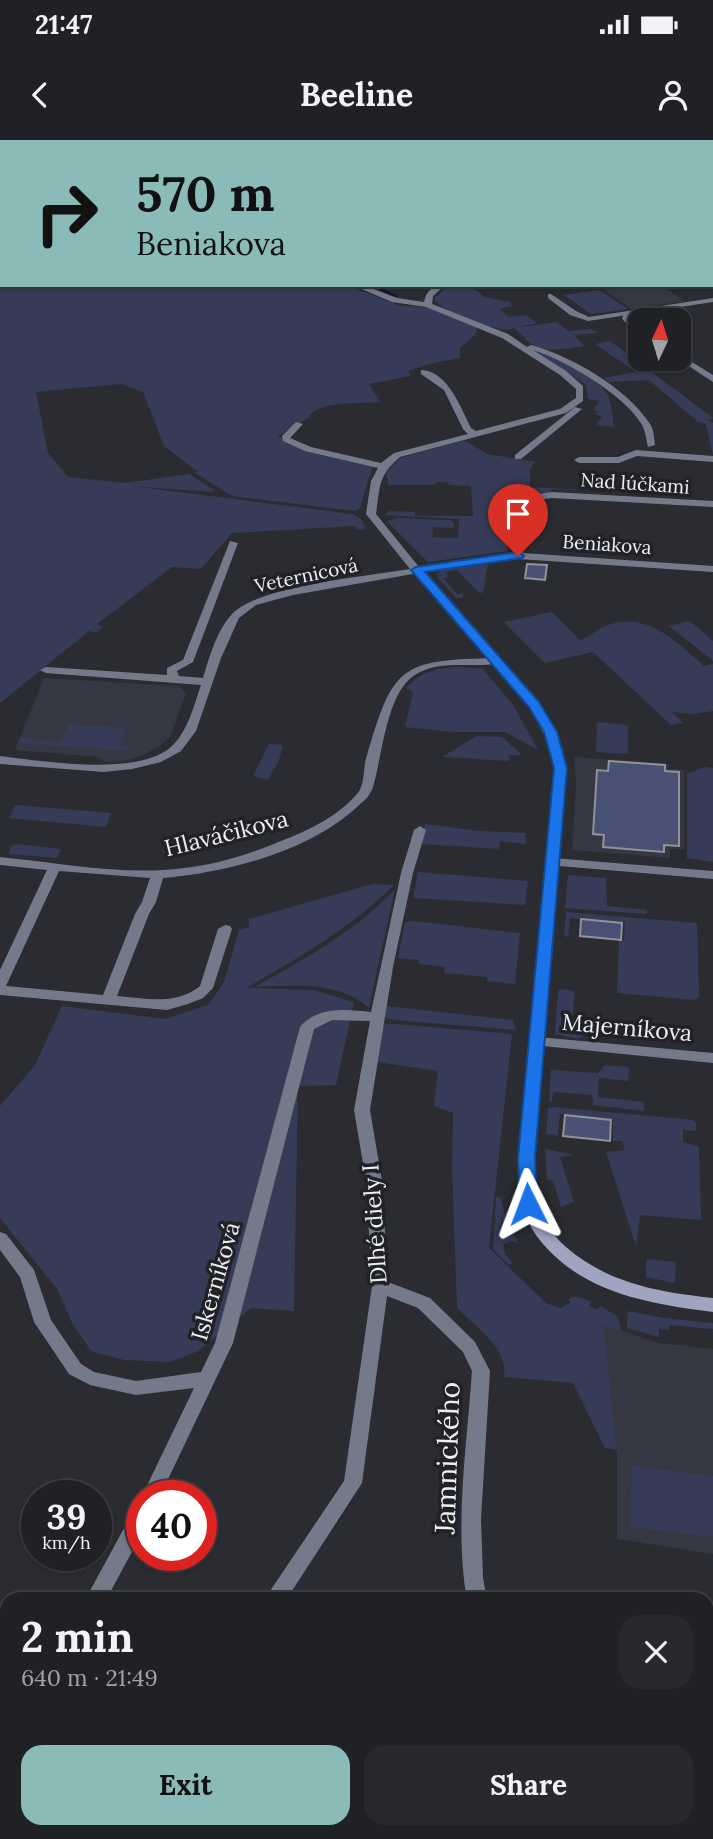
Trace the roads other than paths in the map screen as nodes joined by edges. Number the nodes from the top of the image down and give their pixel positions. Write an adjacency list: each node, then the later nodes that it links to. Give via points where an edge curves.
1 (361, 287): 5 (street, via 395,300)
2 (439, 287): 5 (street, via 427,297)
3 (551, 296): 8 (street, via 588,319)
4 (713, 300): 8 (street)
5 (428, 305): 10 (street)
6 (713, 308): 7 (street)
7 (691, 312)
8 (625, 319): 9 (street)
9 (628, 321)
10 (522, 346): 16 (street, via 577,384); 19 (street, via 554,353 601,382 646,424)
11 (691, 364): 13 (street)
12 (713, 364): 13 (street)
13 (696, 367): 15 (street)
14 (424, 372): 18 (street, via 448,389 467,429)
15 (713, 379)
16 (579, 399): 18 (street, via 563,411); 20 (street, via 582,405 572,415)
17 (299, 424): 23 (street, via 286,439 308,449)
18 (474, 434): 23 (street, via 406,452)
19 (651, 445)
20 (517, 457)
21 (713, 459): 22 (street, via 636,453 616,460)
22 (579, 460)
23 (383, 466): 29 (street, Majerníkova, via 371,514)
24 (713, 504): 26 (street, Nad lúčkami, via 542,495 526,504)
25 (233, 543): 33 (street, Veternicová, via 188,662 172,670)
26 (518, 556): 27 (street, Beniakova); 29 (street, Beniakova)
27 (696, 568): 28 (street, Beniakova); 30 (street)
28 (713, 569)
29 (416, 570): 31 (street, Majerníkova); 34 (street, Veternicová, via 292,592 246,606 229,627)
30 (713, 576)
31 (497, 661): 38 (street, Majerníkova, via 537,710 556,748 560,782); 40 (street, Hlaváčikova, via 435,663 403,677 391,696 367,789 328,824 259,853)
32 (47, 670): 33 (street)
33 (174, 680): 34 (street)
34 (207, 684): 35 (street, Veternicová, via 188,736 145,764 112,769)
35 (0, 760)
36 (420, 830): 45 (street, Dlhé diely I)
37 (0, 861): 39 (street, Hlaváčikova)
38 (553, 862): 41 (street); 46 (street, Majerníkova)
39 (55, 866): 40 (street, Hlaváčikova); 43 (street)
40 (158, 874): 44 (street, Hlaváčikova)
41 (713, 875)
42 (225, 929): 44 (street, via 200,994 167,1005)
43 (0, 987): 44 (street)
44 (108, 1000)
45 (377, 1017): 49 (street, Dlhé diely I, via 362,1111 374,1181); 51 (street, Iskerníková, via 336,1013 307,1027 224,1343)
46 (538, 1042): 47 (street, Majerníkova); 50 (street, Majerníkova, via 526,1182 528,1204 542,1229 572,1263 608,1284 655,1297)
47 (713, 1058)
48 (0, 1238): 51 (street, via 28,1275 43,1322 75,1369 90,1378 136,1388)
49 (380, 1286): 55 (street, Dlhé diely I, via 353,1483); 56 (street, Jamnického, via 425,1303 469,1346 481,1371 472,1519)
50 (713, 1305)
51 (206, 1379): 52 (street, Iskerníková)
52 (159, 1480)
53 (126, 1544): 54 (street)
54 (100, 1592)
55 (279, 1592)
56 (476, 1592)

